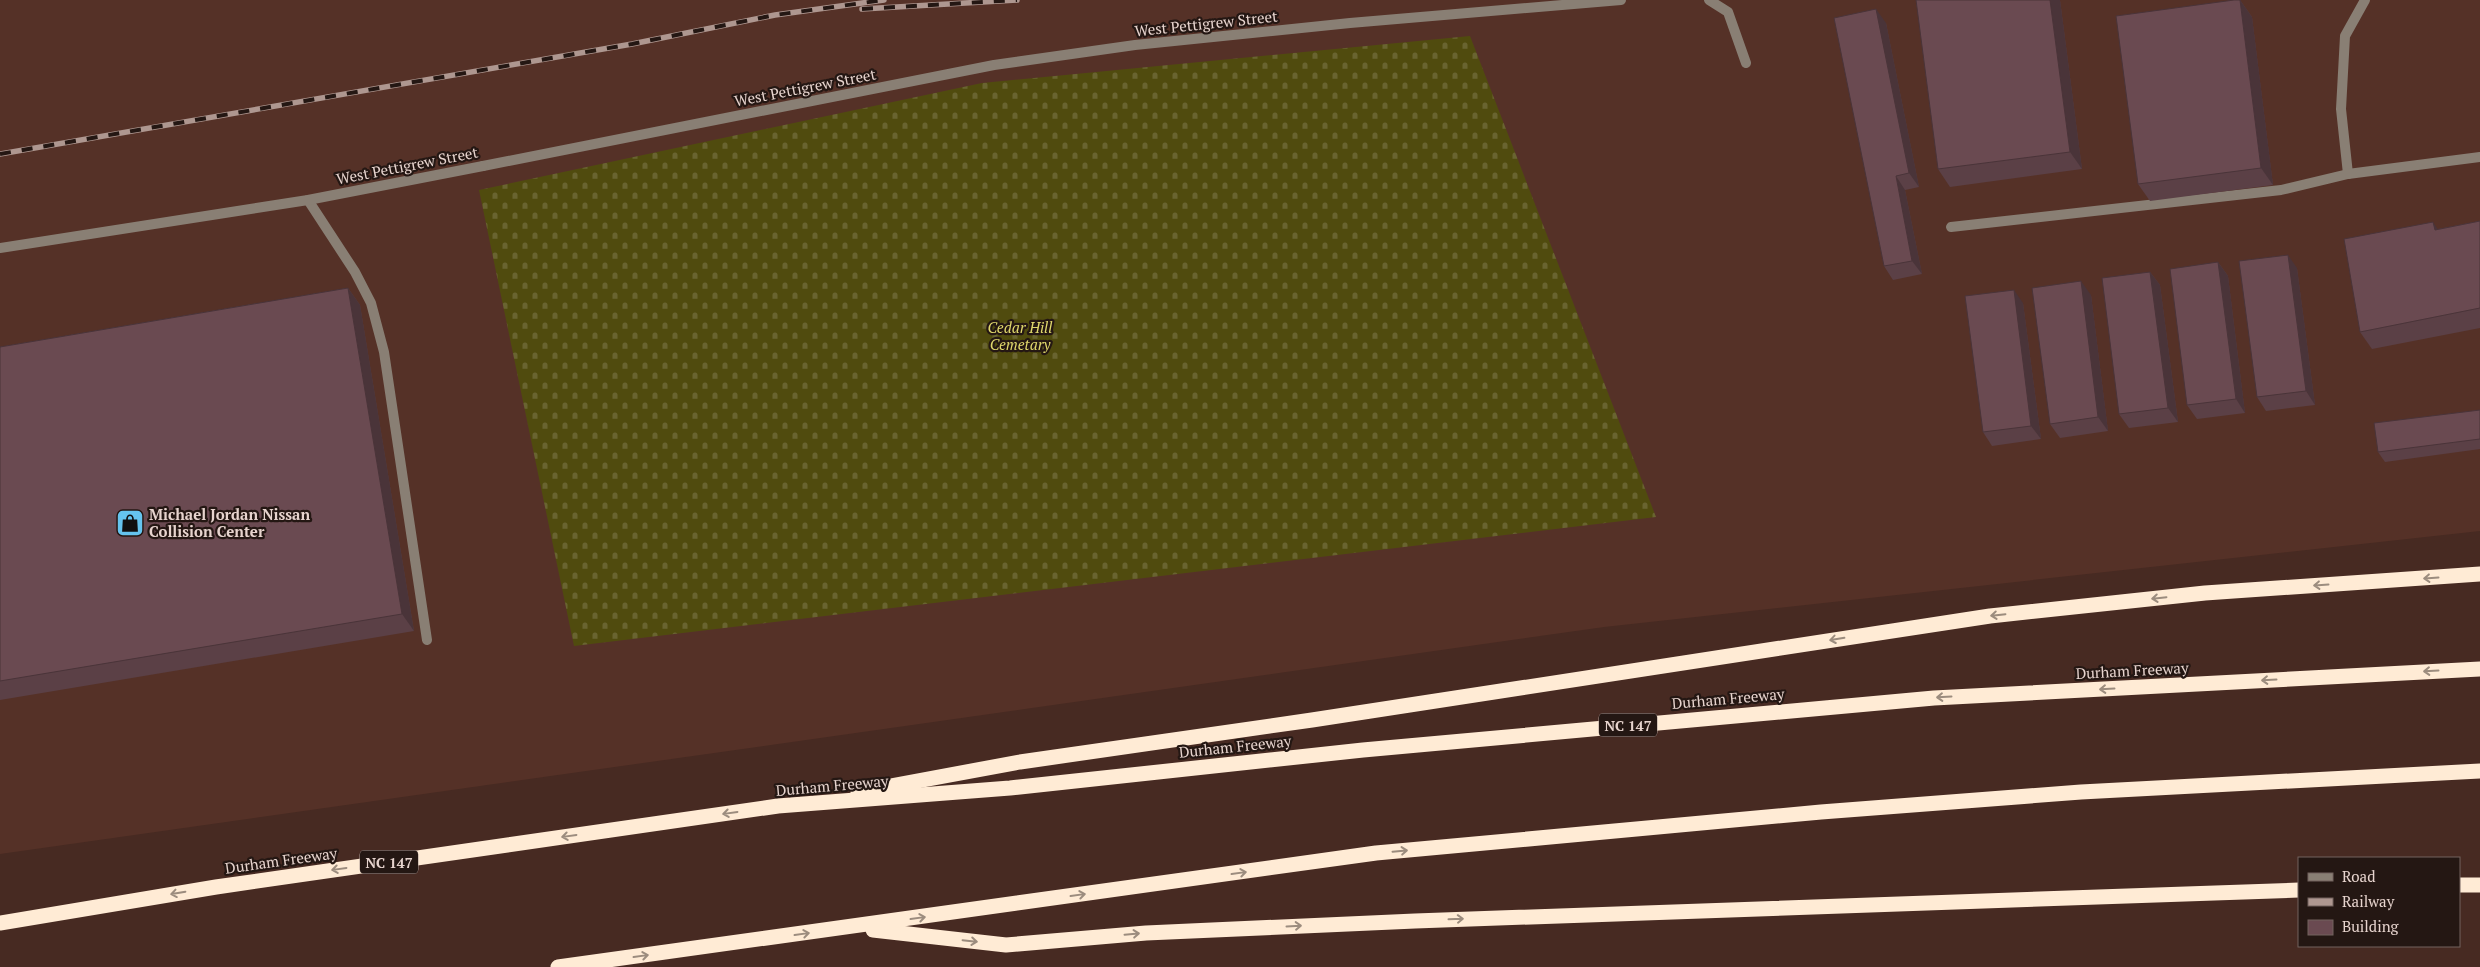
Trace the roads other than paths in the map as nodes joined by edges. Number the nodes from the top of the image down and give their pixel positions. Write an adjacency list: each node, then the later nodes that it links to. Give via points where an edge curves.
1 (1621, 0): 7 (street, West Pettigrew Street, via 1135,45 1004,64)
2 (1709, 0): 4 (street, via 1728,12)
3 (2365, 0): 6 (street, via 2344,36 2341,109)
4 (1746, 63)
5 (2480, 157): 6 (street)
6 (2348, 174): 8 (street, via 2281,190)
7 (308, 200): 9 (street, West Pettigrew Street); 11 (street, via 355,272 371,303 384,352)
8 (1951, 227)
9 (0, 248)
10 (2480, 574): 14 (highway, one-way to 14, via 2206,594 1990,616 1020,762)
11 (427, 640)
12 (2480, 669): 14 (highway, Durham Freeway / NC 147, one-way to 14, via 1924,698 1373,749 1010,788)
13 (2480, 770): 19 (highway, one-way to 13, via 1376,853 1831,811 2081,792)
14 (778, 806): 18 (highway, Durham Freeway / NC 147, one-way to 18, via 216,887)
15 (2460, 885): 16 (highway)
16 (2480, 885)
17 (2298, 890): 19 (highway, one-way to 17, via 1006,945 1146,933 1444,919)
18 (0, 923)
19 (852, 928): 20 (highway, one-way to 19)
20 (558, 967)

